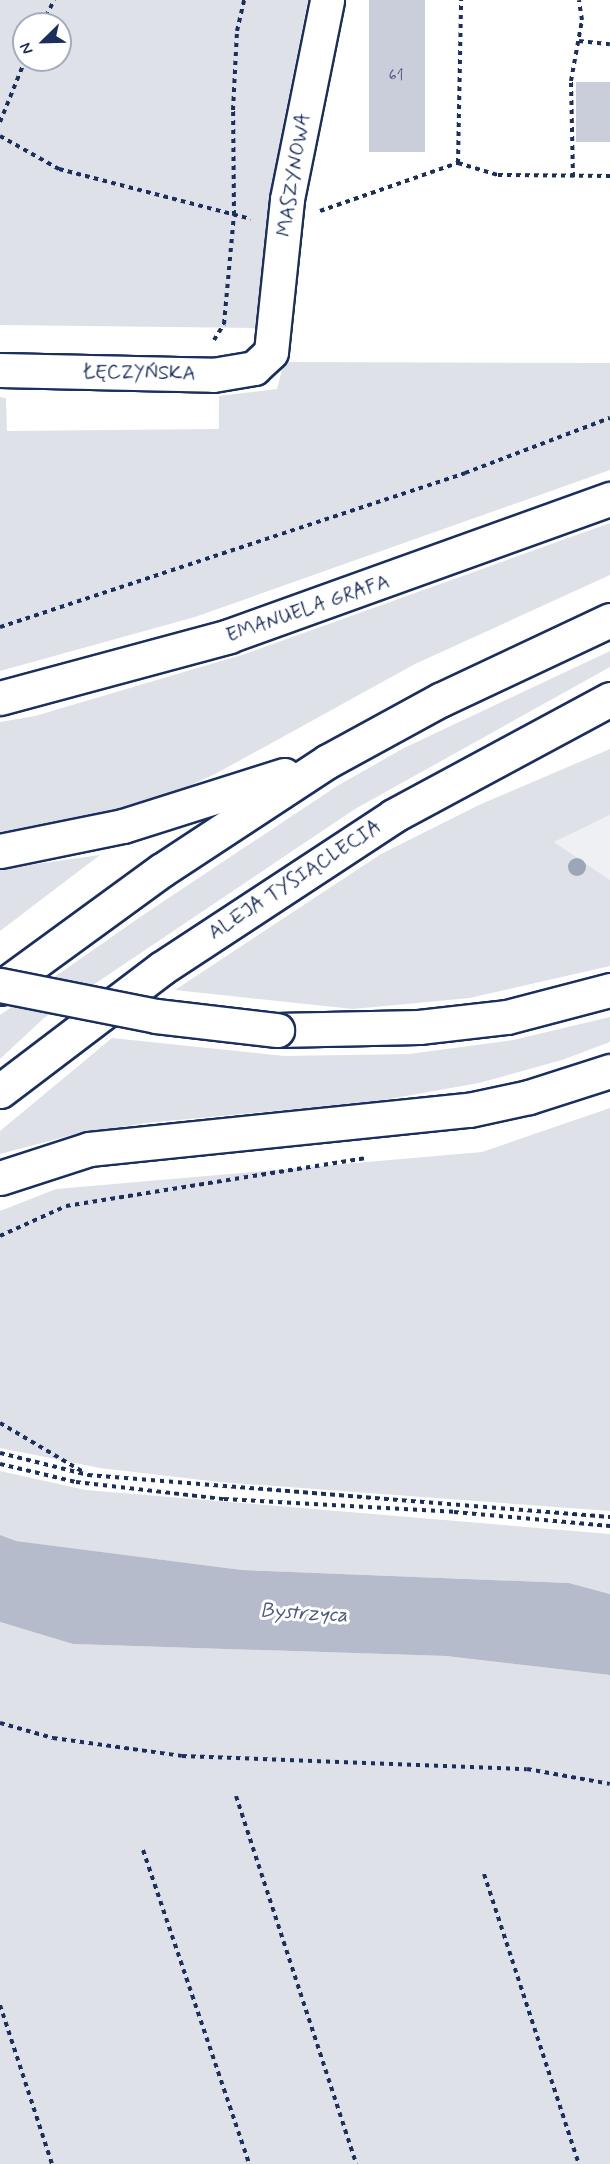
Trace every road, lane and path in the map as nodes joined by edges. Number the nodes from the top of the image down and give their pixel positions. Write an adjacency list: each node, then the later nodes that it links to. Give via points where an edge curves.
1 (244, 0): 13 (path, via 237,32 233,110)
2 (327, 0): 14 (main road, MASZYNOWA)
3 (461, 0): 10 (path)
4 (579, 0): 5 (path)
5 (579, 40): 6 (path); 12 (path, via 571,81)
6 (610, 44)
7 (20, 72): 8 (path)
8 (0, 122)
9 (0, 136): 13 (path, via 59,170)
10 (458, 163): 12 (path, via 498,175); 14 (path, via 325,208)
11 (610, 176): 12 (path)
12 (573, 177)
13 (234, 214): 14 (path); 15 (path, via 224,324)
14 (284, 227): 16 (main road, MASZYNOWA)
15 (213, 342)
16 (271, 352): 17 (main road, ŁĘCZYŃSKA, via 254,368 213,375)
17 (0, 370)
18 (610, 418): 21 (path, via 465,473)
19 (610, 499): 22 (main road, EMANUELA GRAFA, via 229,636)
20 (610, 620): 24 (main road, via 440,700)
21 (0, 627)
22 (0, 698)
23 (610, 699): 29 (main road, ALEJA TYSIĄCLECIA, via 393,816 162,968)
24 (328, 761): 25 (main road, via 123,826); 26 (main road, via 162,870)
25 (0, 851)
26 (0, 986): 27 (main road, bridge, via 156,1016 277,1030 419,1027 496,1018)
27 (610, 990)
28 (610, 1071): 31 (main road, via 529,1097 469,1110 89,1149)
29 (0, 1091)
30 (370, 1158): 32 (path, via 66,1206)
31 (0, 1178)
32 (0, 1236)
33 (0, 1423): 36 (path)
34 (0, 1454): 36 (path)
35 (0, 1464): 38 (path, via 76,1482 224,1499 454,1512)
36 (88, 1475): 37 (path)
37 (610, 1517)
38 (610, 1526)
39 (0, 1723): 40 (path, via 52,1738 182,1756 526,1769)
40 (610, 1784)
41 (236, 1796): 47 (path)
42 (143, 1850): 46 (path)
43 (484, 1874): 48 (path)
44 (0, 2005): 45 (path)
45 (52, 2164)
46 (249, 2164)
47 (356, 2164)
48 (579, 2164)

